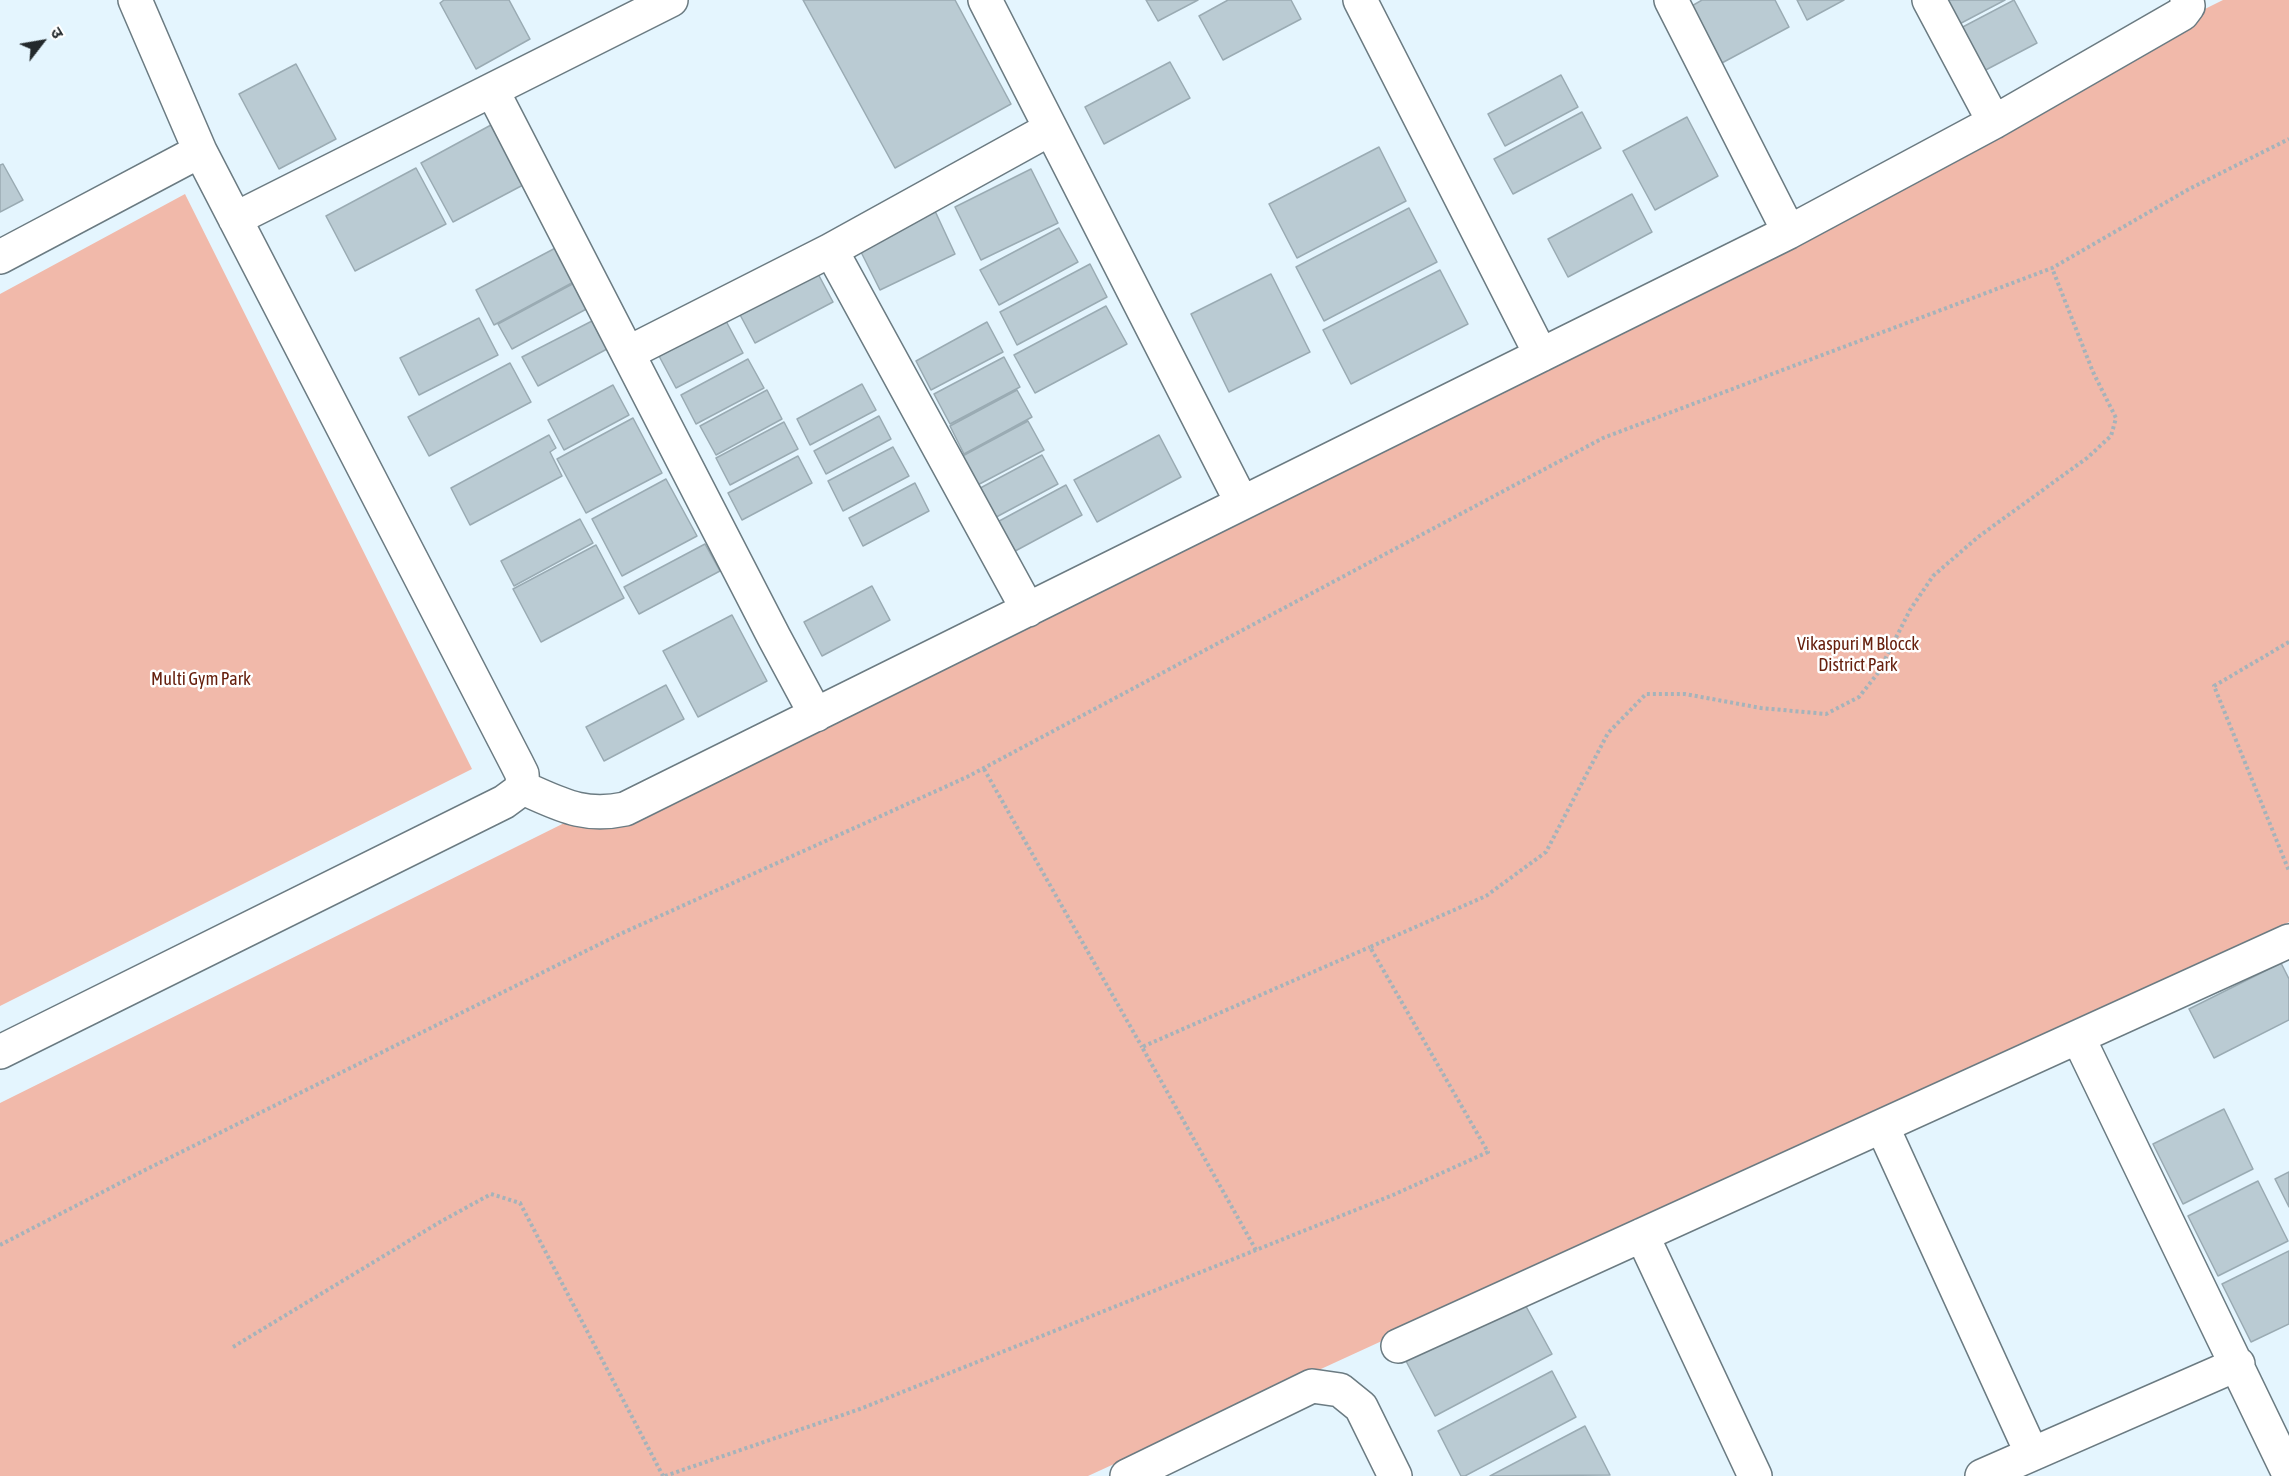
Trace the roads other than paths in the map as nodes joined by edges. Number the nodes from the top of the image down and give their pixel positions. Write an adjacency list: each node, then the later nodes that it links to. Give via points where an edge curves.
1 (135, 0): 11 (street)
2 (671, 0): 8 (street)
3 (985, 0): 10 (street)
4 (1360, 0): 17 (street)
5 (1671, 0): 13 (street)
6 (1929, 0): 9 (street)
7 (2187, 0): 9 (street, via 2182,14)
8 (492, 90): 12 (street); 16 (street)
9 (1994, 122): 13 (street)
10 (1050, 129): 14 (street); 18 (street)
11 (200, 151): 12 (street); 15 (street)
12 (235, 219): 21 (street, via 516,762)
13 (1789, 232): 17 (street)
14 (831, 250): 16 (street); 19 (street)
15 (0, 257)
16 (628, 353): 20 (street)
17 (1541, 355): 18 (street)
18 (1242, 503): 19 (street)
19 (1028, 610): 20 (street)
20 (816, 715): 21 (street, via 625,810 601,814 576,810)
21 (523, 788): 24 (street, via 504,802)
22 (2289, 941): 23 (street)
23 (2078, 1037): 25 (street); 28 (street)
24 (0, 1052)
25 (1882, 1126): 26 (street); 29 (street)
26 (1642, 1235): 27 (street); 33 (street)
27 (1398, 1346)
28 (2238, 1364): 29 (street); 30 (street)
29 (2032, 1454): 34 (street)
30 (2289, 1474)
31 (1127, 1476): 32 (street, via 1312,1386 1341,1390 1361,1407)
32 (1395, 1476)
33 (1755, 1476)
34 (1982, 1476)

